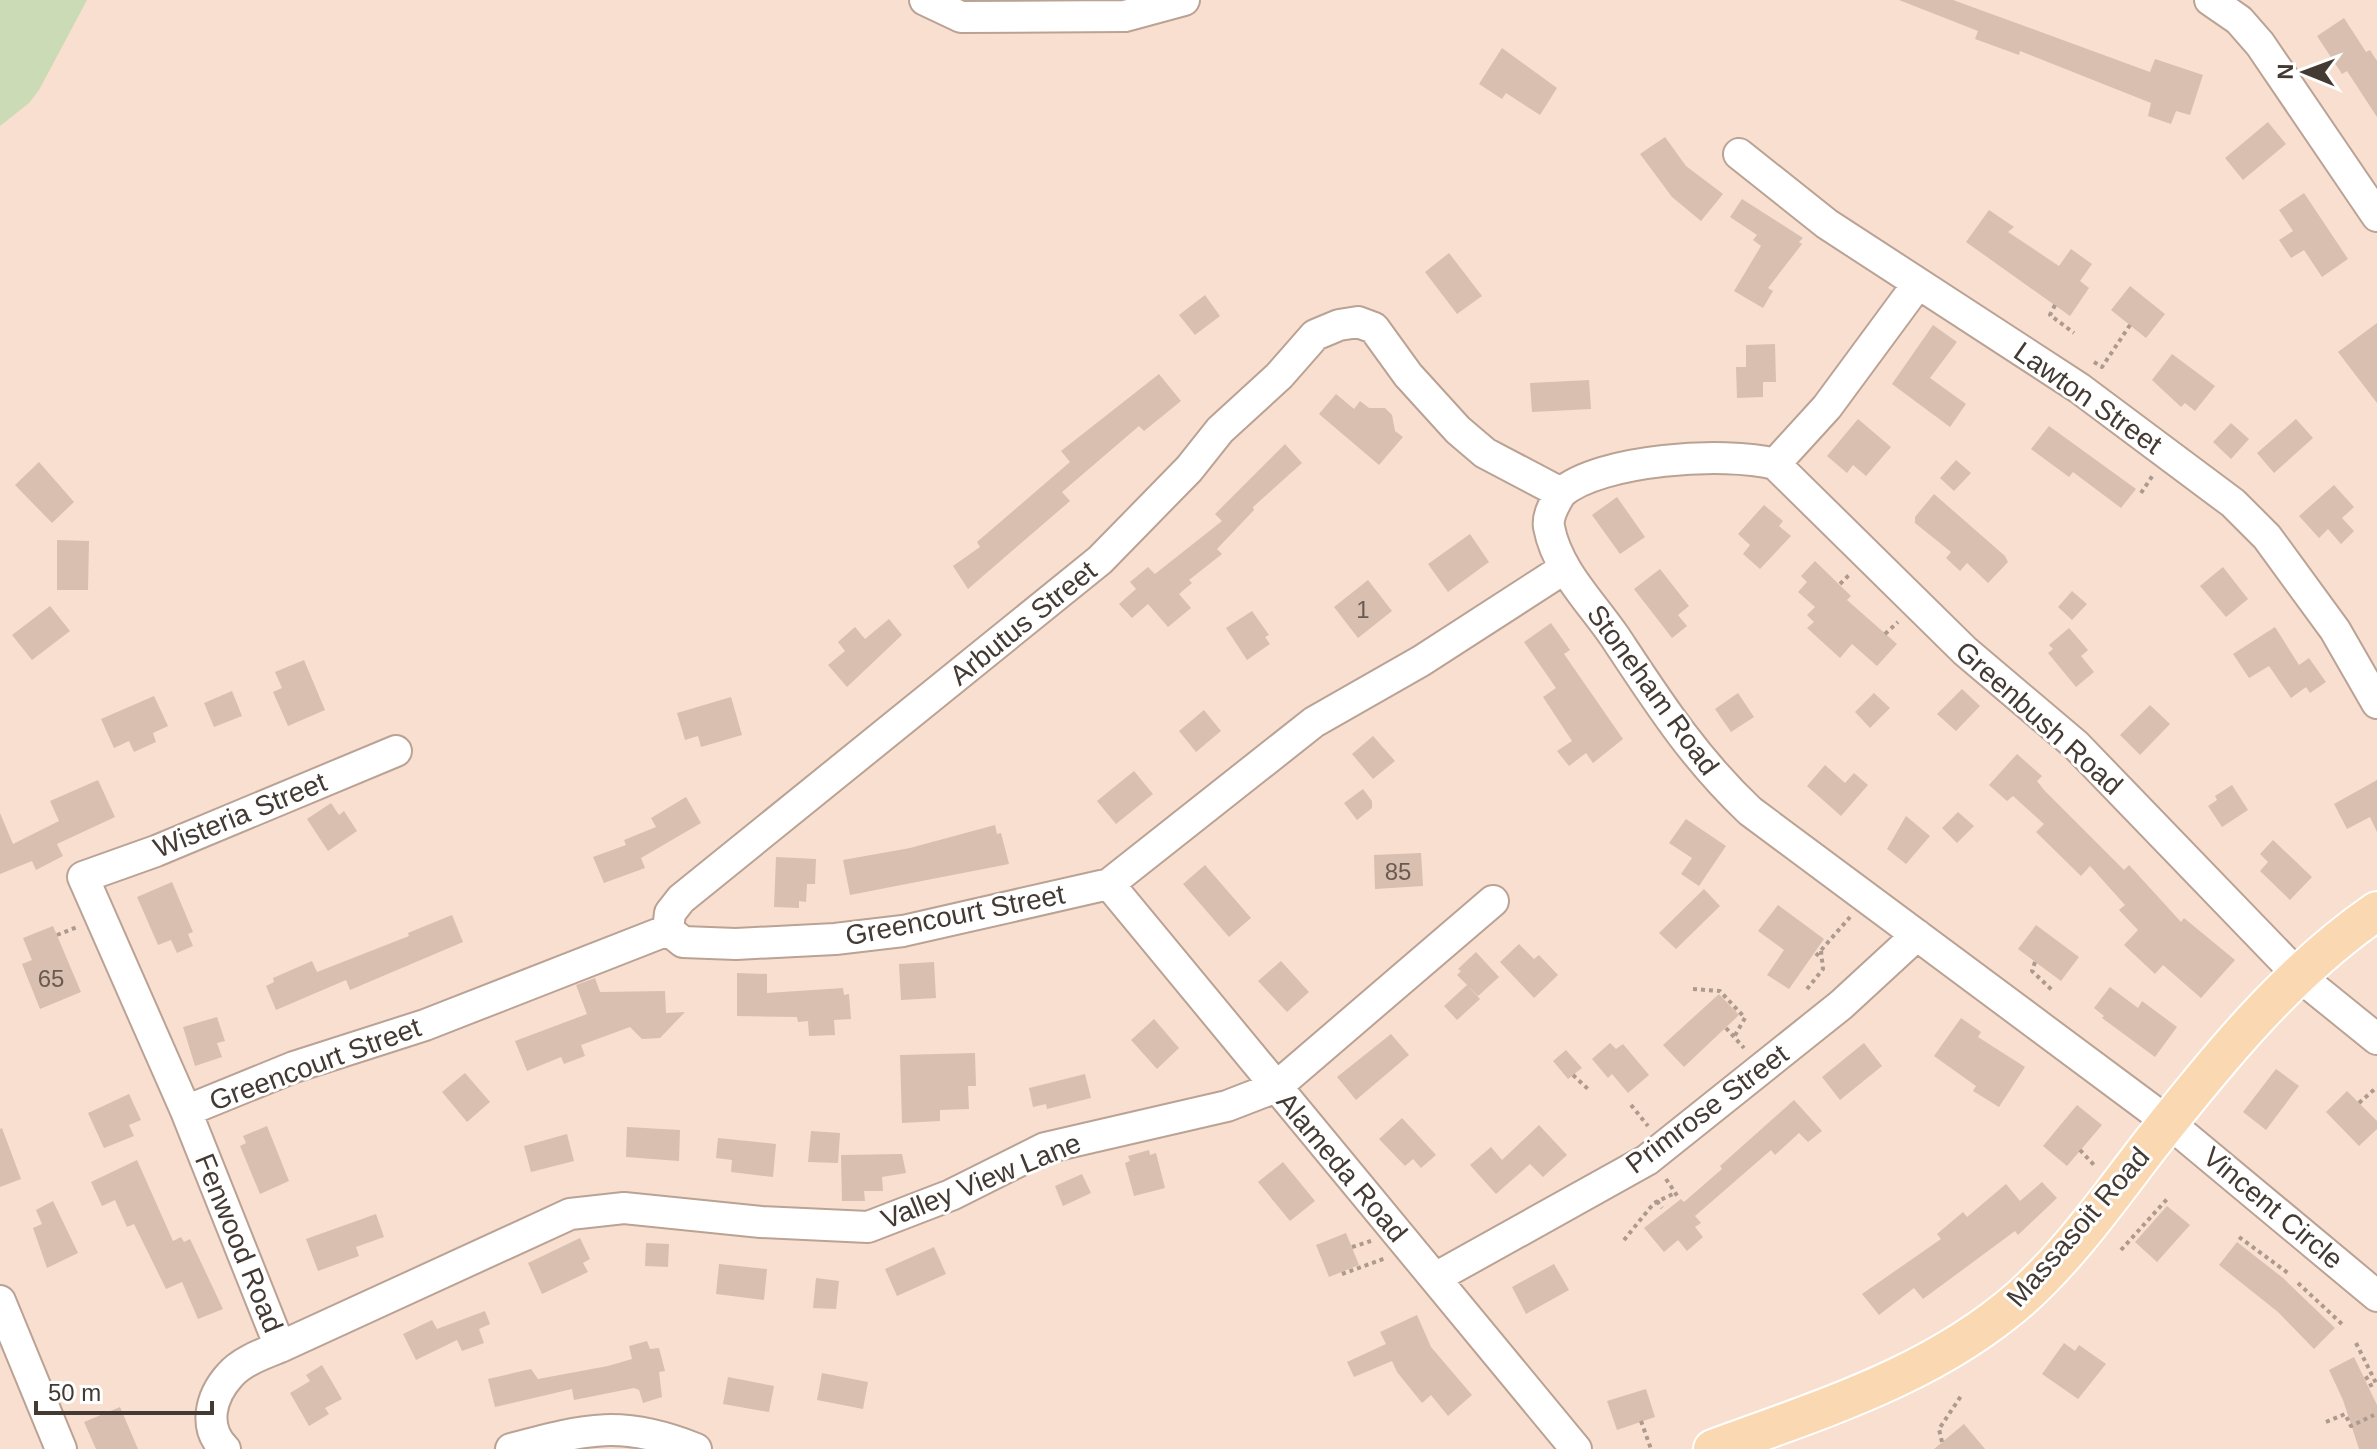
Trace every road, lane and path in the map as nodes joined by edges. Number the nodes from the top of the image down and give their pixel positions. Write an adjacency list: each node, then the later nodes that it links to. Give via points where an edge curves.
1 (925, 0): 2 (street, via 961,17 1125,16)
2 (1184, 0)
3 (2210, 0): 5 (street, via 2239,20 2260,44)
4 (1739, 154): 6 (street, Lawton Street, via 1827,224)
5 (2377, 216)
6 (1917, 285): 11 (street, via 1827,407); 14 (street, Lawton Street, via 2079,388 2233,503 2267,537 2335,630)
7 (2055, 305): 9 (path, via 2050,315)
8 (2130, 325): 10 (path, via 2102,367)
9 (2074, 333)
10 (2094, 362)
11 (1775, 464): 12 (street, via 1733,457 1660,463 1587,476); 26 (street, Greenbush Road, via 1965,651 2076,745)
12 (1561, 493): 13 (street, Stoneham Road, via 1549,526); 21 (street, Arbutus Street, via 1485,453 1458,430 1374,328 1358,322 1315,335 1100,560 681,899 670,913)
13 (1565, 568): 17 (street, Greencourt Street, via 1314,722); 18 (street, Stoneham Road, via 1696,757 1750,811)
14 (2377, 703)
15 (396, 751): 16 (street, Wisteria Street)
16 (83, 877): 38 (street, Fenwood Road)
17 (1109, 884): 21 (street, Greencourt Street, via 903,931 835,939 683,942); 33 (street, Alameda Road)
18 (1864, 894): 22 (street, Stoneham Road); 23 (path)
19 (1493, 901): 33 (street, Valley View Lane)
20 (2377, 911): 26 (main road, Massasoit Road, via 2340,936)
21 (668, 930): 38 (street, Greencourt Street)
22 (1917, 935): 39 (street, Stoneham Road); 53 (street, Primrose Street, via 1841,1005 1647,1160)
23 (1821, 951): 24 (path); 28 (path, via 1823,969)
24 (1816, 956)
25 (2035, 962): 29 (path, via 2032,971)
26 (2299, 976): 31 (street, Greenbush Road); 39 (main road, Massasoit Road)
27 (1693, 989): 30 (path, via 1720,991 1745,1018)
28 (1807, 989)
29 (2054, 992)
30 (1734, 1037)
31 (2377, 1039)
32 (1573, 1075): 35 (path)
33 (1276, 1087): 49 (street, Alameda Road); 63 (street, Valley View Lane, via 1227,1106 1045,1148 951,1195 868,1227 624,1208 570,1214)
34 (2377, 1087): 36 (path)
35 (1588, 1089)
36 (2359, 1103)
37 (1631, 1105): 40 (path)
38 (186, 1111): 63 (street, Fenwood Road)
39 (2168, 1122): 55 (street, Vincent Circle); 79 (main road, Massasoit Road, via 2065,1250 1981,1330 1898,1379)
40 (1647, 1125)
41 (2080, 1150): 42 (path)
42 (2096, 1168)
43 (1675, 1193): 45 (path)
44 (2168, 1198): 50 (path)
45 (1657, 1201): 46 (path); 48 (path)
46 (1662, 1208)
47 (2239, 1237): 51 (path)
48 (1624, 1240)
49 (1410, 1249): 52 (path); 53 (street, Alameda Road)
50 (2121, 1250)
51 (2288, 1273)
52 (1342, 1274)
53 (1435, 1278): 77 (street, Alameda Road)
54 (2298, 1283): 57 (path)
55 (2377, 1296)
56 (0, 1301): 73 (street)
57 (2318, 1302): 58 (path); 59 (path)
58 (2313, 1307)
59 (2324, 1308): 60 (path); 61 (path)
60 (2320, 1313)
61 (2343, 1325)
62 (2356, 1343): 64 (path)
63 (280, 1347): 74 (street, Fenwood Road, via 230,1374 220,1390 210,1430)
64 (2372, 1375): 65 (path); 66 (path)
65 (2365, 1379)
66 (2376, 1384): 67 (path)
67 (2369, 1386)
68 (1961, 1396): 72 (path, via 1939,1429)
69 (2374, 1415): 71 (path, via 2351,1426 2345,1414)
70 (1641, 1421): 78 (path)
71 (2326, 1422)
72 (1942, 1442)
73 (61, 1449)
74 (225, 1449)
75 (511, 1449): 76 (street, via 588,1429 614,1428)
76 (696, 1449)
77 (1576, 1449)
78 (1651, 1449)
79 (1713, 1449)

